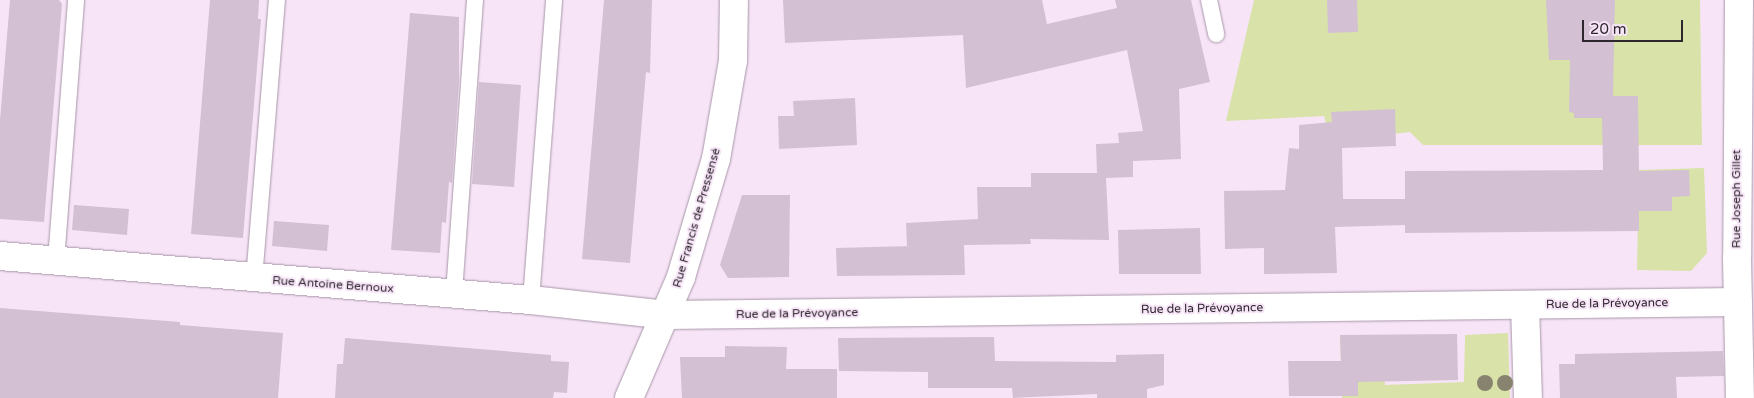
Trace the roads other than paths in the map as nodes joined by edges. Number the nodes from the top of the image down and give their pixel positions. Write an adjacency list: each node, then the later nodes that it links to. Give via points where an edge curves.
1 (76, 0): 10 (lane)
2 (277, 0): 11 (lane)
3 (475, 0): 12 (lane)
4 (554, 0): 13 (lane)
5 (734, 0): 16 (street, Rue Francis de Pressensé, via 733,61 716,159)
6 (1209, 0): 8 (lane)
7 (1739, 0): 14 (street, Rue Joseph Gillet)
8 (1216, 34)
9 (0, 256): 10 (street, Rue Antoine Bernoux)
10 (56, 261): 11 (street, Rue Antoine Bernoux)
11 (254, 279): 12 (street, Rue Antoine Bernoux)
12 (454, 293): 13 (street, Rue Antoine Bernoux)
13 (531, 300): 16 (street, Rue Antoine Bernoux)
14 (1738, 302): 15 (street, Rue de la Prévoyance); 19 (street, Rue Joseph Gillet)
15 (1525, 305): 16 (street, Rue de la Prévoyance); 18 (street)
16 (666, 315): 17 (street, Rue Francis de Pressensé)
17 (629, 398)
18 (1528, 398)
19 (1740, 398)

